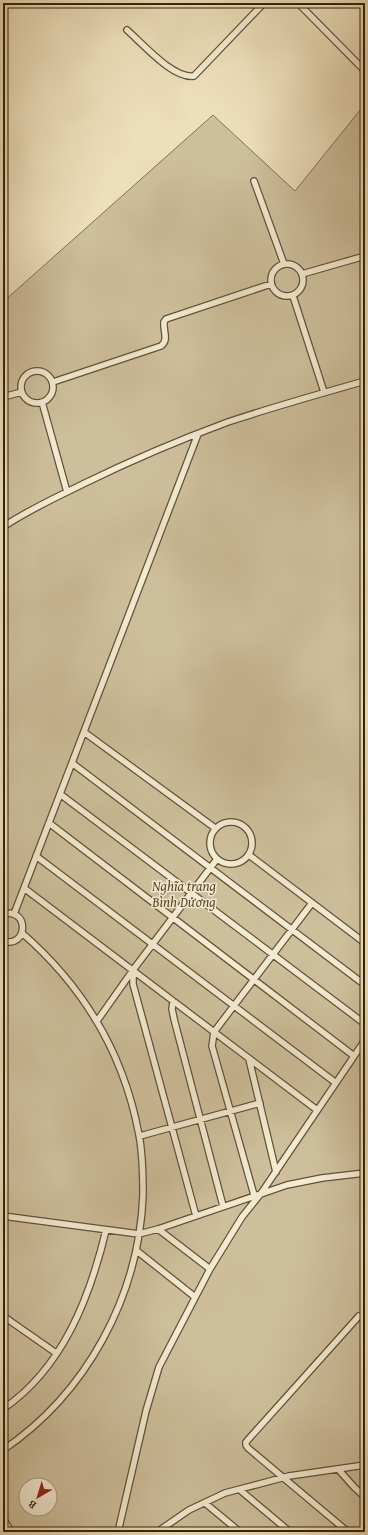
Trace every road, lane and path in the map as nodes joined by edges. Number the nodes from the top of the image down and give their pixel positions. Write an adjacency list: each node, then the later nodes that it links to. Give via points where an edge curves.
1 (264, 3): 3 (lane, via 194,76 187,77 166,66)
2 (298, 3): 4 (lane)
3 (127, 30)
4 (364, 71)
5 (254, 181): 7 (lane)
6 (365, 256): 8 (lane)
7 (284, 264): 8 (lane, via 292,264); 9 (lane, via 279,265 271,274)
8 (302, 274): 10 (lane, via 302,286)
9 (270, 284): 10 (lane, via 281,296); 12 (lane, via 166,319 163,326 166,340 161,346)
10 (293, 296): 14 (lane)
11 (365, 381): 14 (lane)
12 (53, 382): 13 (lane, via 47,374 38,370 33,371 24,377); 16 (lane, via 50,397)
13 (22, 392): 15 (lane); 16 (lane, via 28,400)
14 (324, 392): 17 (lane)
15 (3, 397)
16 (42, 402): 18 (lane)
17 (198, 434): 18 (lane); 20 (lane)
18 (67, 492): 19 (lane)
19 (3, 527)
20 (84, 732): 21 (lane); 24 (lane)
21 (72, 763): 22 (lane); 28 (lane)
22 (60, 794): 23 (lane); 30 (lane)
23 (48, 823): 26 (lane); 34 (lane)
24 (215, 828): 25 (lane, via 232,821 244,826 252,842); 27 (lane, via 210,845)
25 (249, 855): 27 (lane, via 234,864); 31 (lane)
26 (36, 856): 29 (lane); 39 (lane)
27 (217, 859): 28 (lane)
28 (210, 868): 30 (lane); 35 (lane)
29 (24, 888): 33 (lane); 41 (lane)
30 (191, 893): 34 (lane); 40 (lane)
31 (312, 904): 35 (lane); 38 (lane)
32 (3, 914): 33 (lane)
33 (14, 914): 36 (lane, via 20,918)
34 (172, 918): 39 (lane); 42 (lane)
35 (292, 930): 40 (lane); 43 (lane)
36 (22, 933): 37 (lane, via 14,941); 46 (lane, via 63,974)
37 (3, 941)
38 (365, 943)
39 (152, 944): 41 (lane); 45 (lane)
40 (272, 955): 42 (lane); 47 (lane)
41 (132, 970): 44 (lane); 46 (lane); 57 (lane, via 133,984)
42 (254, 979): 45 (lane); 50 (lane)
43 (365, 985)
44 (173, 1001): 48 (lane); 56 (lane, via 174,1020)
45 (233, 1005): 48 (lane); 52 (lane)
46 (97, 1022): 58 (lane, via 122,1072)
47 (365, 1024)
48 (214, 1032): 51 (lane); 55 (lane, via 212,1046)
49 (365, 1040): 50 (lane)
50 (354, 1056): 52 (lane)
51 (249, 1059): 53 (lane); 54 (lane)
52 (336, 1083): 54 (lane)
53 (260, 1103): 55 (lane); 59 (lane)
54 (317, 1110): 59 (lane)
55 (230, 1111): 56 (lane); 62 (lane)
56 (200, 1119): 57 (lane); 63 (lane)
57 (171, 1126): 58 (lane); 65 (lane)
58 (140, 1136): 68 (lane, via 143,1184)
59 (276, 1172): 61 (lane)
60 (365, 1173): 61 (lane, via 301,1182)
61 (262, 1192): 62 (lane); 70 (lane, via 242,1217)
62 (254, 1195): 63 (lane)
63 (223, 1206): 65 (lane)
64 (3, 1216): 67 (lane)
65 (196, 1216): 66 (lane)
66 (158, 1229): 68 (lane); 70 (lane)
67 (106, 1230): 68 (lane); 74 (lane, via 88,1292)
68 (139, 1234): 69 (lane)
69 (137, 1251): 71 (lane); 76 (lane, via 123,1298 91,1360 63,1398)
70 (210, 1269): 71 (lane)
71 (195, 1297): 85 (lane, via 159,1367 146,1411)
72 (3, 1316): 74 (lane)
73 (359, 1316): 79 (lane, via 246,1442 248,1448)
74 (56, 1353): 75 (lane, via 28,1388)
75 (3, 1409)
76 (3, 1450)
77 (365, 1465): 78 (lane)
78 (338, 1469): 79 (lane); 81 (lane)
79 (283, 1478): 80 (lane); 89 (lane)
80 (240, 1490): 82 (lane, via 225,1493); 88 (lane)
81 (365, 1497)
82 (205, 1503): 86 (lane, via 189,1510); 87 (lane)
83 (3, 1518): 84 (lane)
84 (11, 1532)
85 (118, 1532)
86 (157, 1532)
87 (240, 1532)
88 (290, 1532)
89 (348, 1532)

